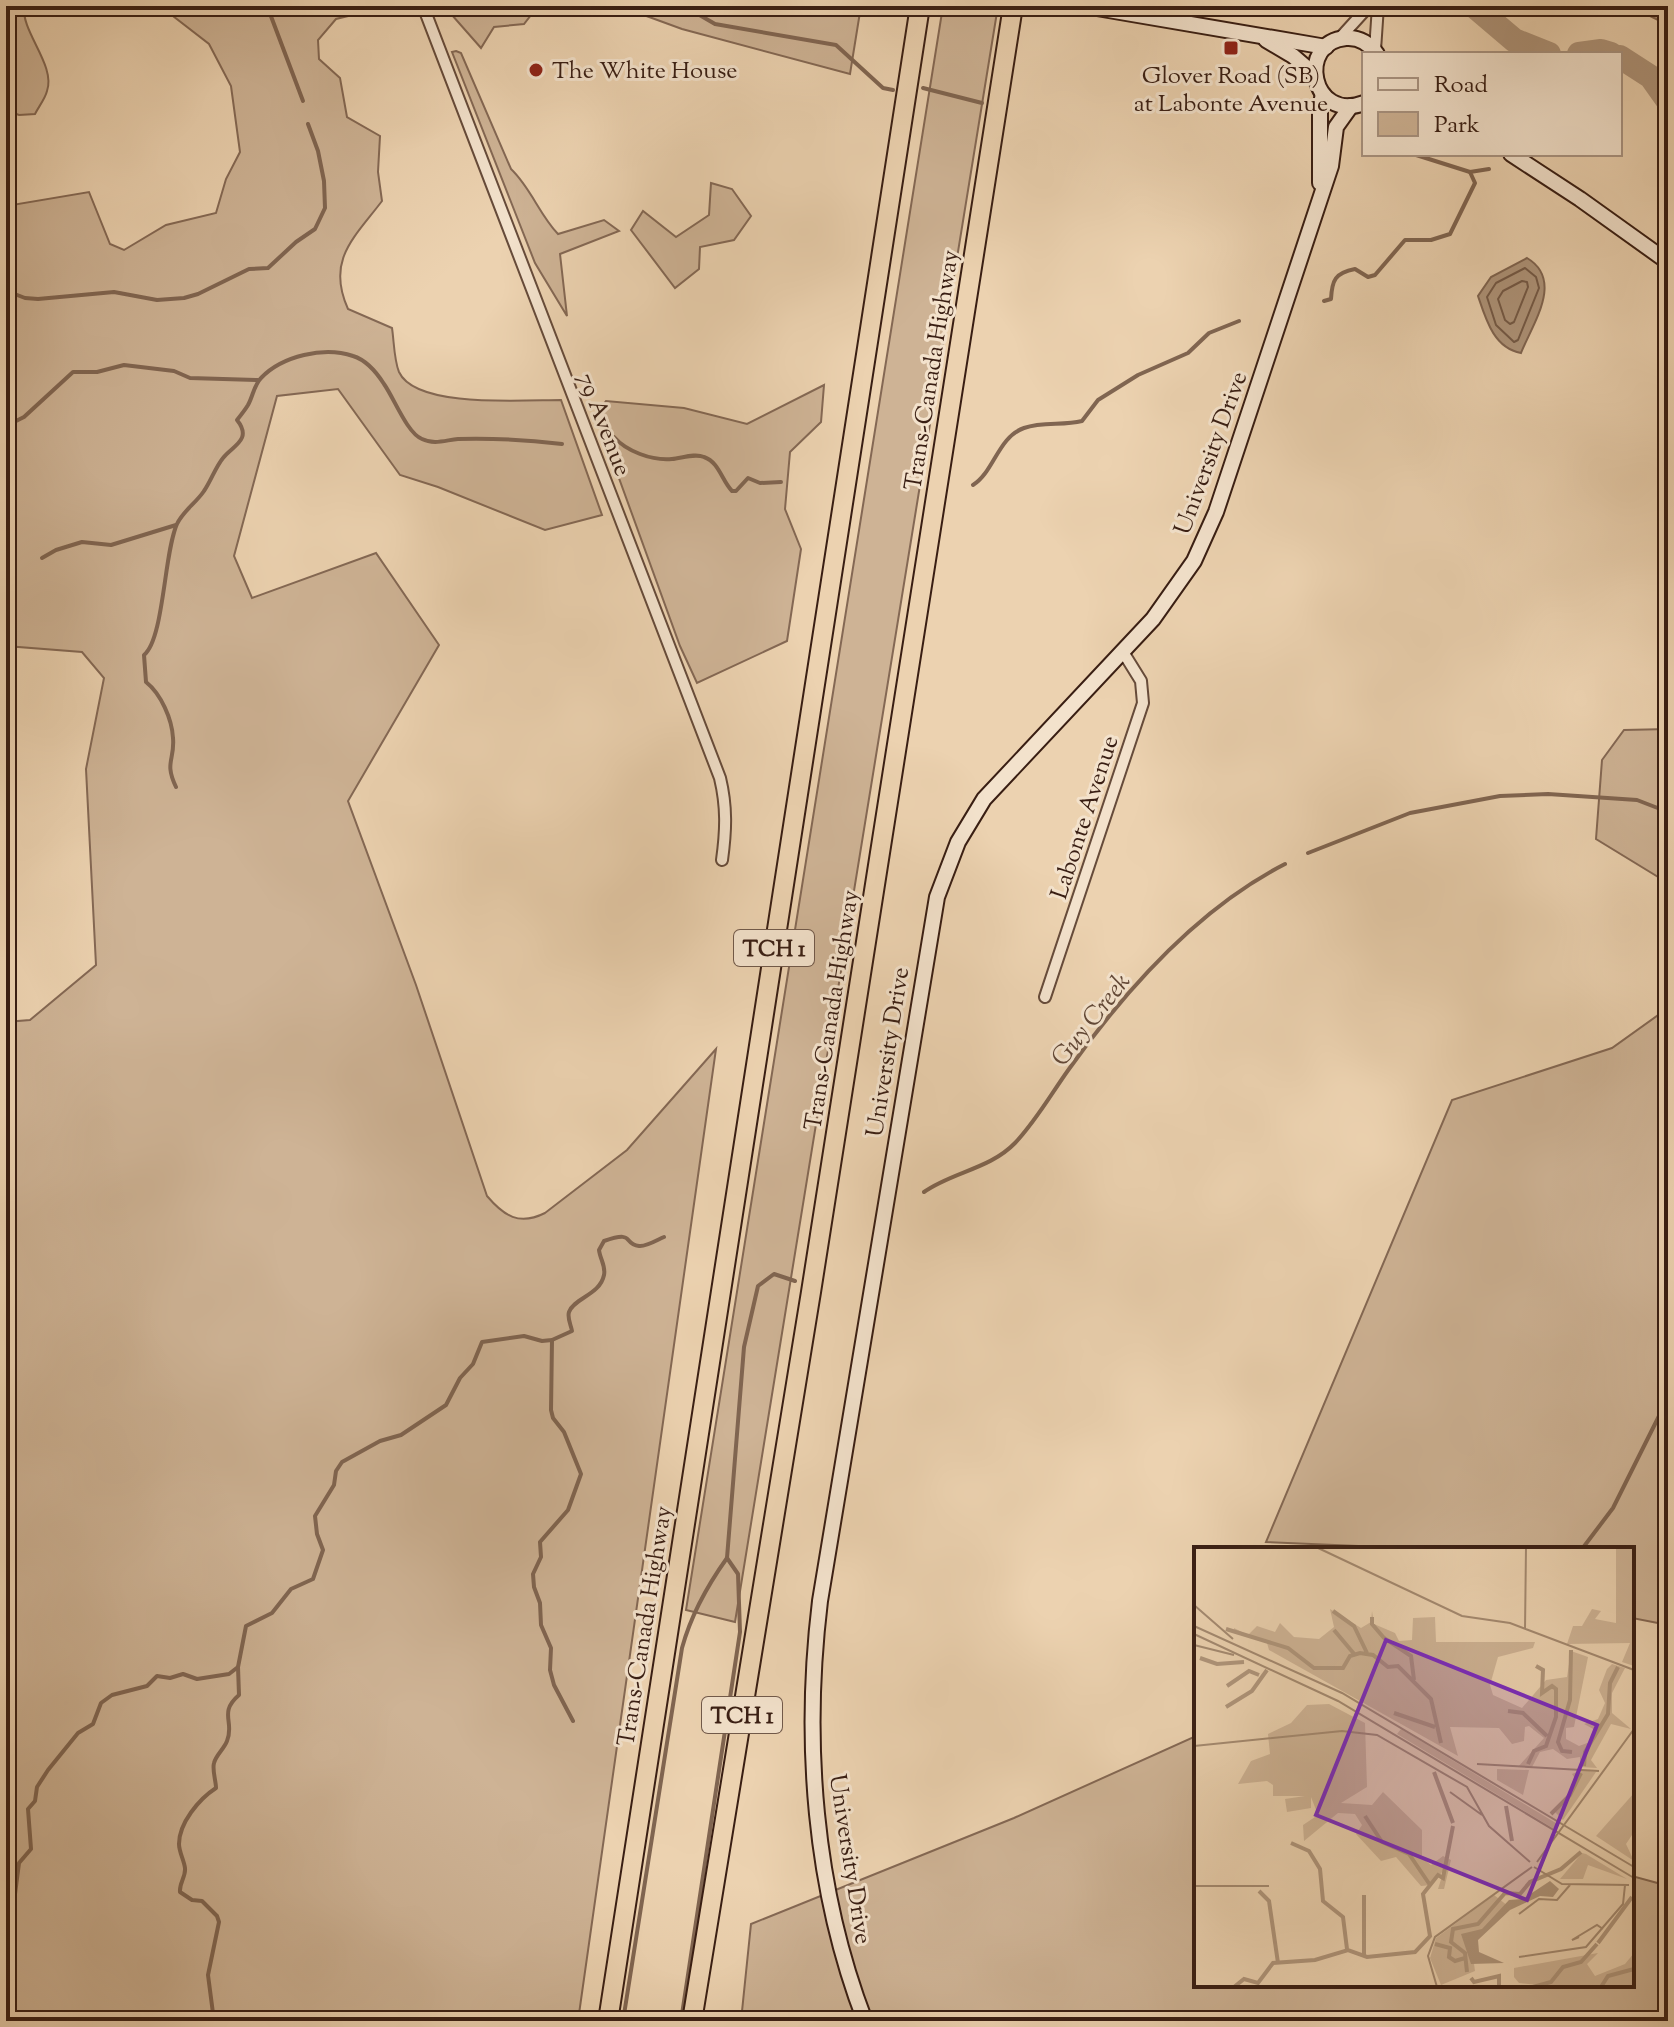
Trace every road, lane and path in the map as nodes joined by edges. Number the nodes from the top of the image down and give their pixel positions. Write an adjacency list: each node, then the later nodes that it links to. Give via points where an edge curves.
1 (423, 6): 17 (street, 79 Avenue, via 720,778 727,824)
2 (920, 6): 19 (highway, Trans-Canada Highway / TCH 1)
3 (1013, 6): 20 (highway, Trans-Canada Highway / TCH 1)
4 (1085, 6): 7 (street)
5 (1369, 6): 8 (street)
6 (1378, 6): 9 (street)
7 (1262, 37): 8 (street); 10 (street)
8 (1333, 43): 9 (street, via 1358,39); 10 (street, via 1319,55)
9 (1376, 52)
10 (1315, 75): 11 (street)
11 (1323, 94): 12 (street, via 1331,101); 14 (street, University Drive)
12 (1357, 104): 14 (street, University Drive, via 1336,127 1331,166)
13 (1514, 156): 15 (street)
14 (1320, 191): 16 (street, University Drive, via 1206,536 1166,603)
15 (1668, 262)
16 (1123, 652): 18 (street, Labonte Avenue, via 1141,681 1143,703); 21 (street, University Drive, via 984,799 946,868 930,928 814,1660 819,1824 835,1921)
17 (722, 860)
18 (1045, 997)
19 (608, 2021)
20 (692, 2021)
21 (865, 2021)

